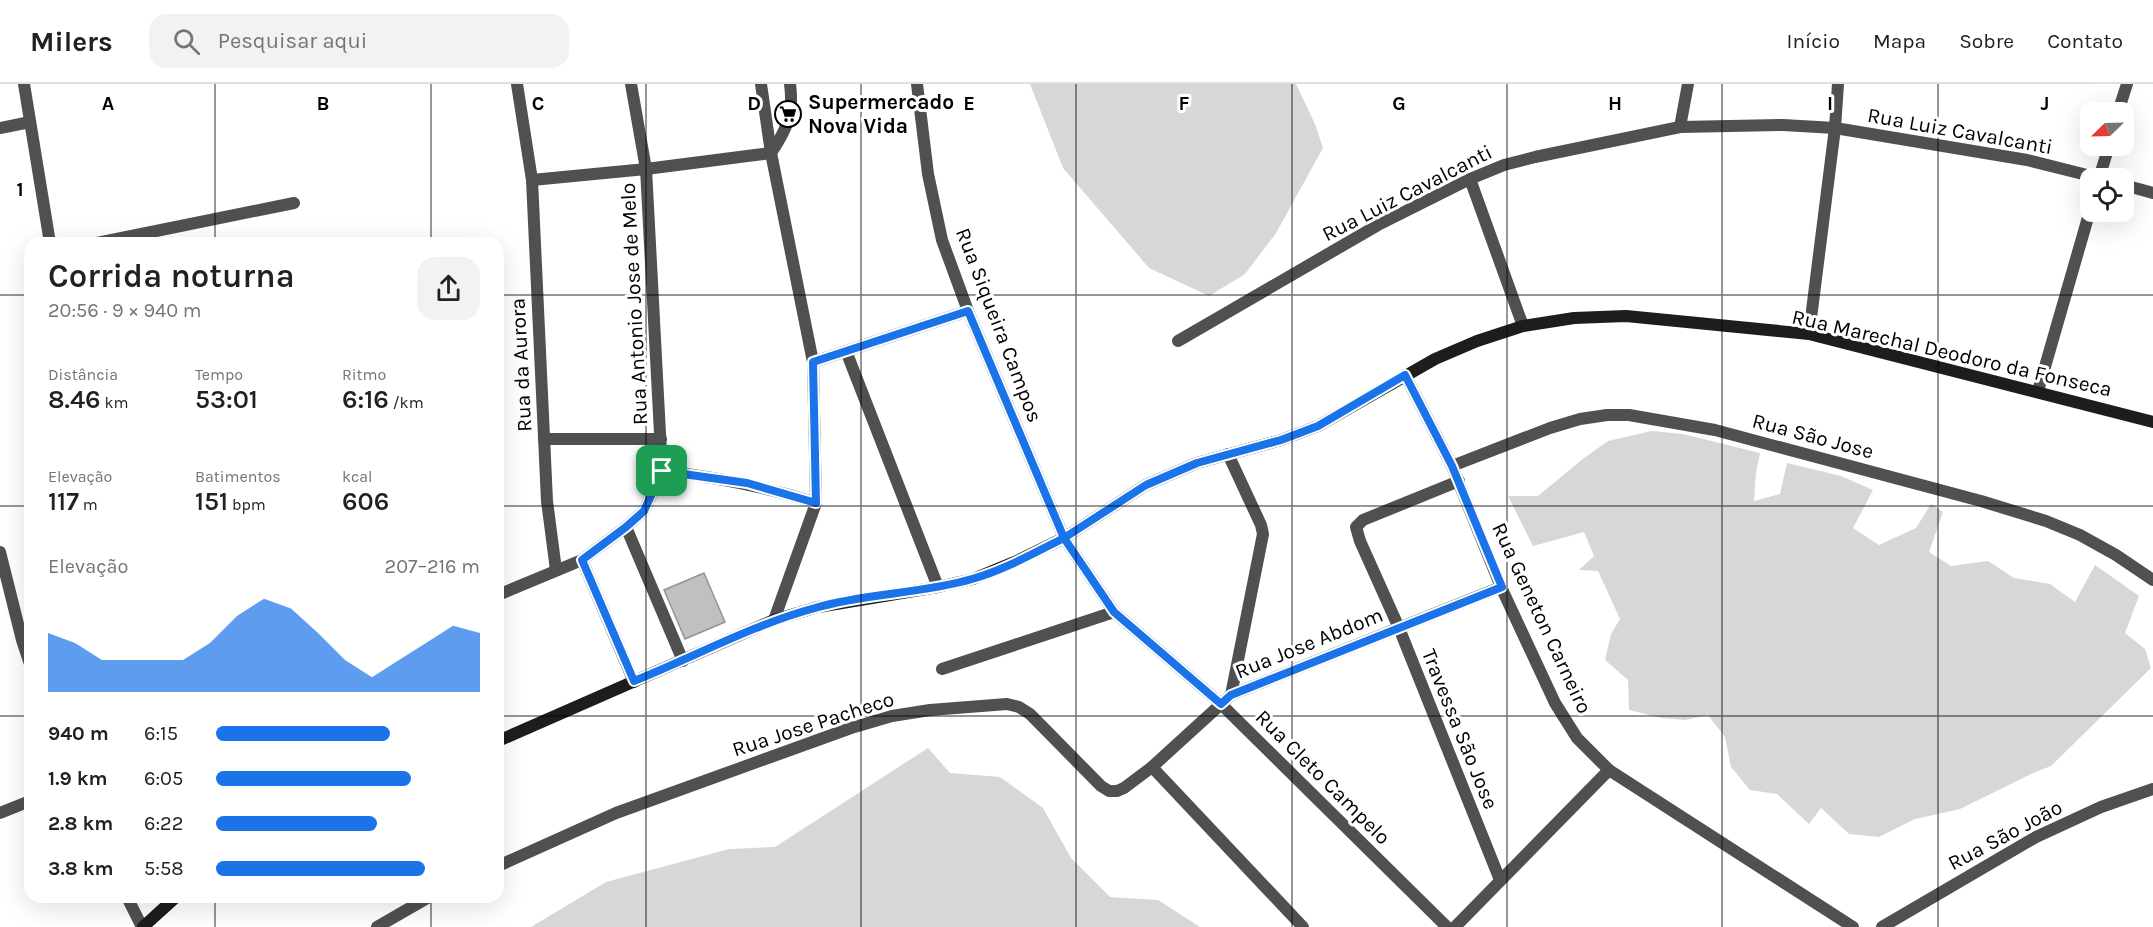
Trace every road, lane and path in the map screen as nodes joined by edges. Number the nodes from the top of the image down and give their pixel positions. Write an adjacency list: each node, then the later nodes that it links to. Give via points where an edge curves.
1 (24, 84): 11 (street)
2 (517, 84): 19 (street, Rua da Aurora)
3 (631, 84): 16 (street, Rua Antonio Jose de Melo)
4 (761, 84): 15 (street)
5 (790, 84): 15 (street, via 790,119)
6 (917, 84): 26 (street, Rua Siqueira Campos, via 927,174 942,240)
7 (1688, 84): 12 (street)
8 (1838, 84): 14 (street)
9 (2127, 84): 10 (street)
10 (2121, 102)
11 (30, 122): 13 (street); 24 (street)
12 (1680, 127): 14 (street, Rua Luiz Cavalcanti); 18 (street, Rua Luiz Cavalcanti, via 1535,157)
13 (0, 128)
14 (1835, 128): 17 (street, Rua Luiz Cavalcanti, via 2027,160); 28 (street)
15 (771, 153): 16 (street); 31 (street)
16 (646, 169): 19 (street); 36 (street, Rua Antonio Jose de Melo)
17 (2080, 173)
18 (1470, 179): 27 (street); 29 (street, Rua Luiz Cavalcanti, via 1378,225)
19 (532, 180): 35 (street, Rua da Aurora)
20 (2134, 188): 21 (street)
21 (2153, 193)
22 (294, 203): 25 (street)
23 (2087, 222): 33 (street)
24 (49, 237)
25 (127, 237)
26 (968, 311): 30 (street); 43 (street, Rua Siqueira Campos)
27 (1523, 326): 28 (main road, Rua Marechal Deodoro da Fonseca, via 1574,318 1626,316); 32 (main road, Rua Marechal Deodoro da Fonseca, via 1476,341)
28 (1809, 334): 33 (main road, Rua Marechal Deodoro da Fonseca)
29 (1178, 341)
30 (846, 351): 31 (street); 48 (street)
31 (813, 362): 41 (street)
32 (1405, 375): 37 (main road, Rua Marechal Deodoro da Fonseca, via 1318,426); 38 (street, Rua Geneton Carneiro)
33 (2038, 391): 34 (main road, Rua Marechal Deodoro da Fonseca)
34 (2153, 422)
35 (544, 439): 36 (street); 46 (street, Rua da Aurora)
36 (661, 439): 39 (street, Rua Antonio Jose de Melo)
37 (1228, 454): 43 (main road, Rua Marechal Deodoro da Fonseca, via 1146,485); 58 (street, via 1263,534)
38 (1452, 466): 40 (street, Rua Geneton Carneiro); 47 (street, Rua São Jose, via 1580,419 1629,415 1715,430 2046,521 2080,535)
39 (662, 471): 41 (street, via 747,483); 42 (street, Rua Antonio Jose de Melo, via 644,511)
40 (1459, 482): 49 (street, Rua Geneton Carneiro); 53 (street, Travessa São Jose, via 1363,520 1356,527)
41 (816, 503): 52 (street)
42 (626, 527): 45 (street, Rua Antonio Jose de Melo); 55 (street)
43 (1064, 538): 48 (main road, Rua Marechal Deodoro da Fonseca, via 982,575); 51 (street, Rua Siqueira Campos)
44 (0, 552): 54 (street)
45 (582, 560): 46 (street, Rua Antonio Jose de Melo); 57 (street)
46 (556, 570): 50 (street, Rua Antonio Jose de Melo)
47 (2153, 580)
48 (938, 587): 52 (main road, Rua Marechal Deodoro da Fonseca, via 818,607)
49 (1502, 587): 53 (street, Rua Jose Abdom); 62 (street, Rua Geneton Carneiro, via 1555,704 1577,738)
50 (504, 592)
51 (1114, 612): 56 (street); 59 (street, Rua Cleto Campelo)
52 (774, 620): 55 (main road, Rua Marechal Deodoro da Fonseca)
53 (1399, 628): 58 (street, Rua Jose Abdom); 67 (street, Travessa São Jose)
54 (24, 646)
55 (683, 661): 57 (main road, Rua Marechal Deodoro da Fonseca)
56 (942, 669)
57 (634, 681): 60 (main road, Rua Marechal Deodoro da Fonseca)
58 (1231, 695): 59 (street, Rua Jose Abdom)
59 (1221, 704): 61 (street, Rua Jose Abdom); 74 (street, Rua Cleto Campelo)
60 (504, 738)
61 (1152, 766): 66 (street, Rua Jose Pacheco, via 1124,788 1109,791 1019,707 1008,704 930,710 892,716 803,745 616,813); 73 (street)
62 (1609, 770): 67 (street); 76 (street, Rua Geneton Carneiro)
63 (2153, 789): 77 (street, Rua São João, via 2101,807 2036,837)
64 (24, 803): 65 (street)
65 (0, 813)
66 (504, 863)
67 (1500, 880): 75 (street)
68 (130, 903): 71 (street)
69 (169, 903): 71 (main road)
70 (419, 903): 72 (street)
71 (143, 927)
72 (377, 927)
73 (1303, 927)
74 (1447, 927)
75 (1455, 927)
76 (1853, 927)
77 (1882, 927)

